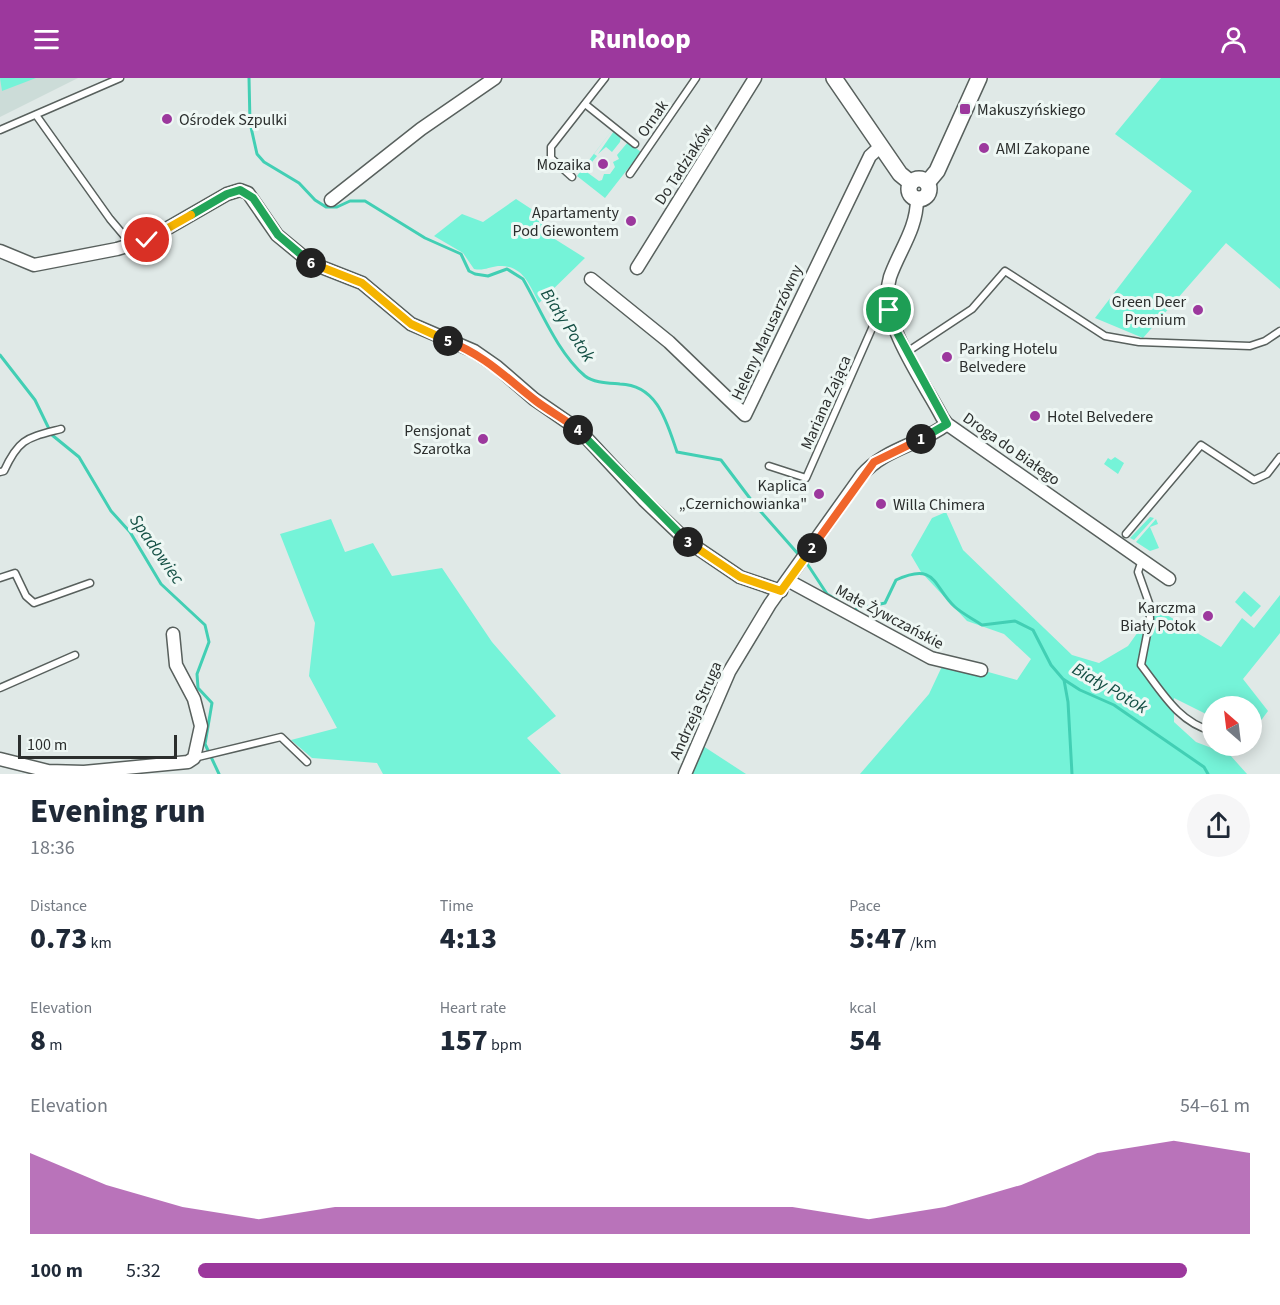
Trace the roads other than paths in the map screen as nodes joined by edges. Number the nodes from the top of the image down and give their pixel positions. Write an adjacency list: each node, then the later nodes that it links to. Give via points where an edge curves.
1 (120, 78): 9 (lane)
2 (495, 78): 17 (street, via 421,129)
3 (605, 78): 8 (lane)
4 (696, 78): 13 (lane, Ornak)
5 (755, 78): 21 (street, Do Tadziaków)
6 (834, 78): 12 (street)
7 (979, 78): 16 (street, via 937,171)
8 (585, 104): 11 (lane); 14 (lane, via 549,154)
9 (36, 115): 10 (lane); 19 (lane)
10 (2, 129)
11 (635, 144)
12 (881, 146): 15 (street); 22 (street, Heleny Marusarzówny, via 870,156 745,416 669,342)
13 (630, 174)
14 (572, 177)
15 (911, 183): 16 (street, via 919,179); 18 (street, via 910,194)
16 (927, 183): 18 (street, via 928,195)
17 (331, 200)
18 (917, 200): 23 (street, Droga do Białego, via 914,222 889,280)
19 (132, 245): 20 (street, Małe Żywczańskie, via 34,266); 36 (street, Małe Żywczańskie, via 163,232 227,194 240,190 248,193 278,235 311,263 362,283 411,324 474,351 579,430 687,541 740,577)
20 (0, 251)
21 (638, 268)
22 (591, 279)
23 (888, 302): 25 (street, Droga do Białego, via 893,325); 29 (lane, Mariana Zająca, via 881,308 806,478)
24 (1280, 331): 25 (lane, via 1251,346 1139,342 1105,336 1005,271 972,309)
25 (907, 352): 26 (street, Droga do Białego)
26 (947, 424): 32 (street, Droga do Białego); 36 (street, Andrzeja Struga, via 874,462)
27 (61, 429): 30 (lane, via 19,444)
28 (1280, 457): 31 (lane, via 1267,474 1254,480 1201,444)
29 (769, 466)
30 (0, 472)
31 (1126, 534)
32 (1143, 560): 34 (street, Droga do Białego); 41 (lane, via 1138,572 1150,619 1141,665 1181,717)
33 (0, 578): 35 (lane, via 15,573 26,596 34,603)
34 (1169, 579)
35 (90, 583)
36 (785, 586): 39 (street, Małe Żywczańskie, via 931,658); 45 (street, Andrzeja Struga, via 729,672)
37 (173, 634): 42 (street, via 176,665 194,699)
38 (75, 655): 40 (lane)
39 (981, 670)
40 (0, 688)
41 (1202, 728)
42 (204, 755): 43 (street, via 188,762 84,772 48,771); 44 (lane, via 281,737)
43 (0, 759)
44 (308, 762)
45 (685, 774)

